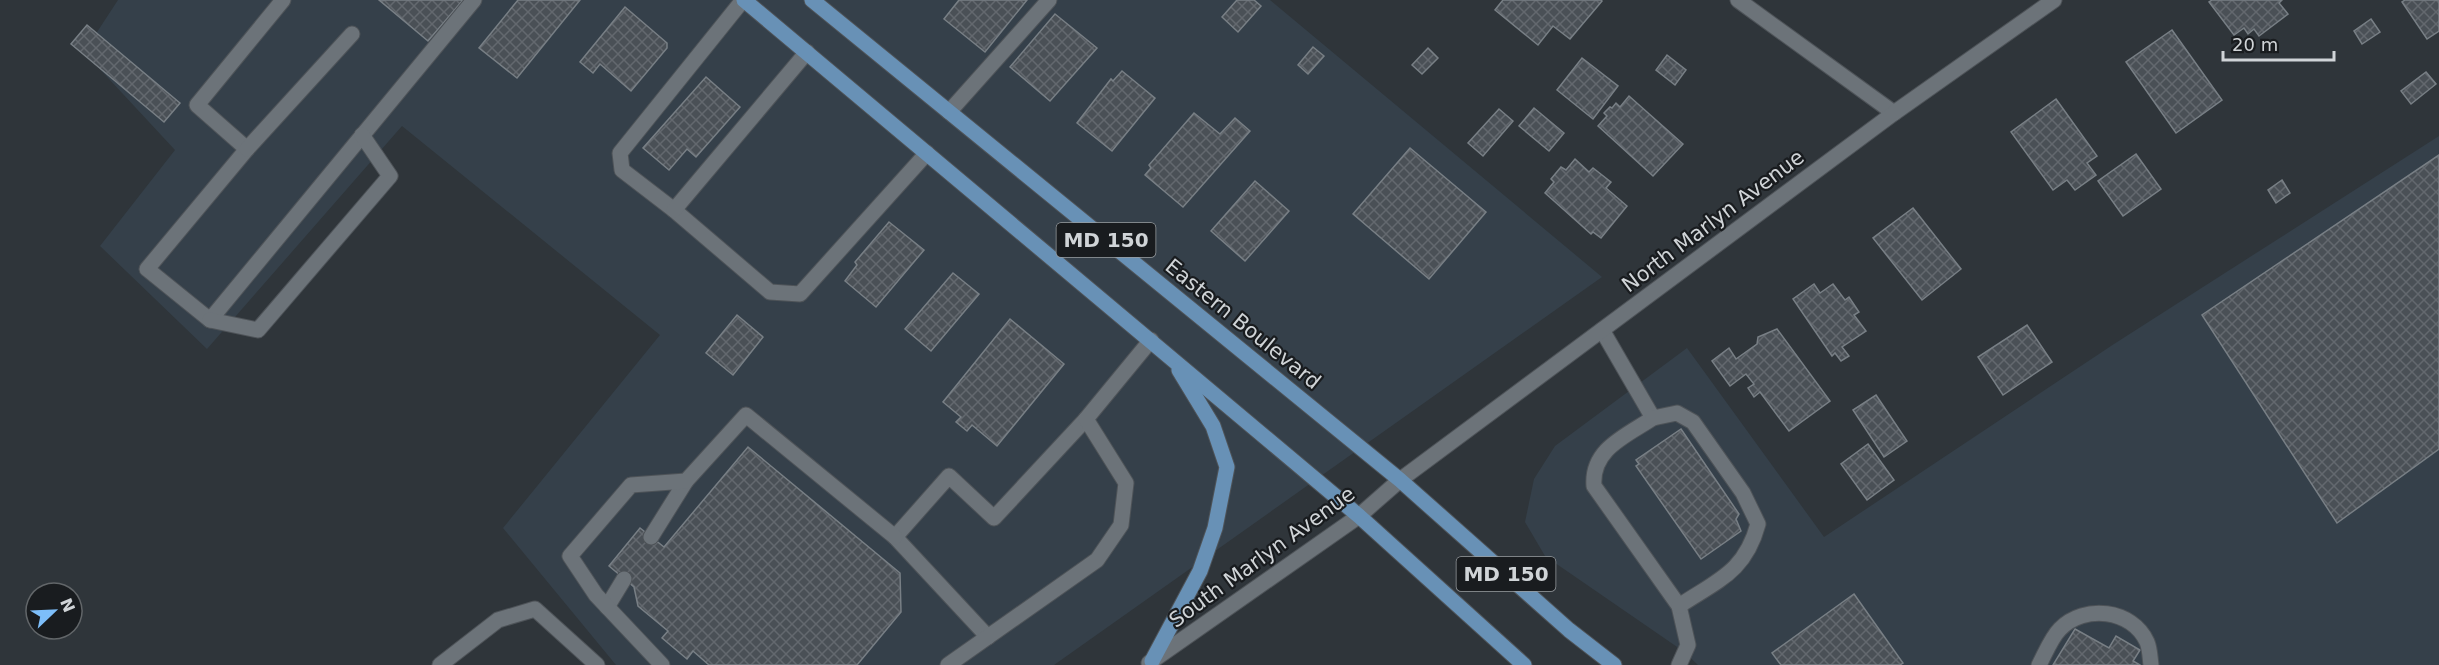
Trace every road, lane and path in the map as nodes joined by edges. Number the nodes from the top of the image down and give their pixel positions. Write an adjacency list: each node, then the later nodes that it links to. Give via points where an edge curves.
1 (283, 0): 13 (street, via 197,105)
2 (474, 0): 12 (street)
3 (744, 0): 9 (main road, MD 150); 15 (street, via 620,153 622,170)
4 (812, 0): 10 (main road, Eastern Boulevard / MD 150)
5 (1049, 0): 10 (street)
6 (1738, 0): 11 (street)
7 (2054, 0): 11 (street, North Marlyn Avenue)
8 (352, 34): 13 (street)
9 (807, 52): 14 (main road, MD 150); 15 (street)
10 (949, 112): 22 (main road, Eastern Boulevard / MD 150)
11 (1894, 113): 17 (street, North Marlyn Avenue)
12 (362, 135): 16 (street); 16 (street, via 390,176 258,330)
13 (247, 149): 16 (street, via 147,269)
14 (927, 153): 15 (street, via 800,294 770,292); 18 (main road, MD 150)
15 (674, 210)
16 (210, 320)
17 (1602, 330): 20 (street); 22 (street, North Marlyn Avenue)
18 (1151, 340): 19 (main road, MD 150); 21 (street)
19 (1171, 357): 24 (main road, MD 150); 31 (main road, via 1213,426 1227,467 1215,528 1200,571)
20 (1653, 417): 28 (street, via 1600,455 1593,471 1594,486); 28 (street, via 1677,413 1693,422 1743,493 1758,524 1753,544 1739,566)
21 (1086, 418): 26 (street, via 994,518 949,476); 30 (street, via 1126,483 1121,525 1097,560)
22 (1400, 480): 24 (street, South Marlyn Avenue); 37 (main road, Eastern Boulevard / MD 150)
23 (686, 481): 25 (street); 26 (street, via 746,415); 29 (street, via 631,485 570,556)
24 (1359, 516): 31 (street, South Marlyn Avenue); 36 (main road, MD 150)
25 (651, 537)
26 (895, 537): 30 (street)
27 (624, 579): 29 (street)
28 (1679, 606): 38 (street, via 1688,645)
29 (607, 607): 34 (street)
30 (988, 637): 35 (street)
31 (1149, 663)
32 (440, 665): 33 (street, via 498,620 535,609)
33 (597, 665)
34 (662, 665)
35 (948, 665)
36 (1524, 665)
37 (1614, 665)
38 (1679, 665)
39 (2039, 665): 40 (street, via 2059,630 2076,616 2097,612 2113,614 2134,627 2146,642)
40 (2151, 665)

